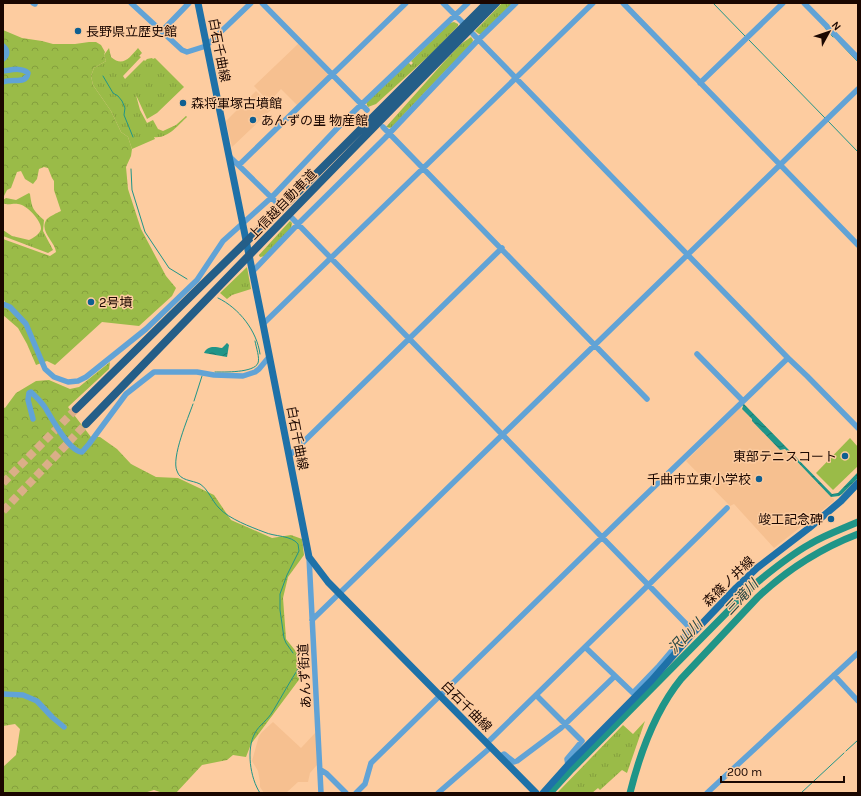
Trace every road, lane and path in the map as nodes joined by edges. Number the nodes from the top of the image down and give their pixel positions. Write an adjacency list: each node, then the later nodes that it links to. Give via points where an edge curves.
1 (189, 3): 18 (street)
2 (198, 3): 22 (main road, 白石千曲線)
3 (251, 3): 22 (street)
4 (262, 3): 26 (street)
5 (406, 3): 26 (street)
6 (443, 3): 16 (street)
7 (468, 3): 16 (street)
8 (487, 3): 58 (highway, 上信越自動車道)
9 (496, 3): 60 (highway, 上信越自動車道)
10 (516, 3): 20 (street)
11 (593, 3): 27 (street)
12 (622, 3): 29 (street)
13 (783, 3): 29 (street)
14 (804, 3): 23 (street)
15 (135, 4): 18 (street)
16 (455, 16): 17 (street); 31 (street)
17 (463, 23)
18 (162, 31): 22 (street, via 187,52)
19 (473, 34): 20 (street)
20 (478, 40): 27 (street); 34 (street)
21 (3, 46): 24 (street, via 7,52)
22 (206, 46): 35 (main road, 白石千曲線)
23 (858, 58)
24 (3, 59)
25 (3, 71): 28 (street, via 20,69 28,73 27,77 20,81 10,79)
26 (332, 75): 31 (street); 36 (street)
27 (516, 79): 38 (street); 46 (street)
28 (3, 82)
29 (700, 83): 37 (street)
30 (858, 89): 37 (street)
31 (361, 104): 32 (street); 39 (street)
32 (367, 110)
33 (383, 127): 34 (street)
34 (389, 133): 38 (street); 43 (street)
35 (229, 156): 36 (street); 42 (main road, 白石千曲線)
36 (239, 165): 39 (street)
37 (780, 165): 44 (street); 46 (street)
38 (424, 168): 45 (street); 47 (street)
39 (272, 197): 40 (street); 42 (street)
40 (278, 204)
41 (292, 218): 43 (street)
42 (242, 224): 48 (main road, 白石千曲線); 49 (street, via 223,241 197,280 146,329 78,382 68,382 54,377 45,369 26,324 10,307)
43 (298, 224): 47 (street); 48 (street)
44 (858, 245)
45 (502, 248): 51 (street); 52 (street)
46 (688, 255): 52 (street); 55 (street)
47 (331, 259): 50 (street); 51 (street)
48 (252, 271): 50 (main road, 白石千曲線)
49 (3, 304)
50 (263, 324): 54 (main road, 白石千曲線)
51 (409, 338): 62 (street); 63 (street)
52 (595, 345): 56 (street); 62 (street)
53 (697, 354): 57 (street)
54 (269, 357): 59 (street, via 255,372 243,376 154,372 126,394 82,452 77,451 68,441 31,392 28,400); 63 (main road, 白石千曲線)
55 (788, 358): 57 (street); 61 (street)
56 (647, 399)
57 (743, 401): 66 (street)
58 (76, 409)
59 (33, 419)
60 (86, 424)
61 (858, 428)
62 (503, 435): 66 (street); 69 (street)
63 (289, 456): 67 (main road, 白石千曲線)
64 (858, 483): 71 (main road, 森篠ノ井線, via 821,518 746,578)
65 (727, 508): 68 (street)
66 (602, 538): 68 (street); 78 (street)
67 (309, 557): 69 (main road, 白石千曲線); 70 (street, あんず街道)
68 (649, 585): 71 (street); 72 (street)
69 (340, 594): 70 (street); 78 (main road, 白石千曲線)
70 (312, 620): 85 (street, あんず街道)
71 (692, 630): 75 (street, via 633,693); 84 (main road, 森篠ノ井線, via 651,681)
72 (585, 647): 75 (street); 77 (street)
73 (858, 653): 74 (street)
74 (834, 675): 79 (street); 92 (street)
75 (615, 676): 80 (street)
76 (3, 694): 81 (street, via 23,695 37,701)
77 (536, 695): 80 (street); 82 (street)
78 (439, 696): 82 (main road, 白石千曲線); 88 (street, via 371,763 365,784)
79 (858, 701)
80 (565, 724): 83 (street, via 517,761 514,762 504,754); 84 (street, via 582,741 567,759)
81 (64, 727)
82 (489, 745): 83 (main road, 白石千曲線); 89 (street)
83 (500, 757): 90 (main road, 白石千曲線)
84 (568, 765): 91 (main road, 森篠ノ井線)
85 (321, 770): 86 (street, あんず街道); 87 (street)
86 (321, 793)
87 (346, 793)
88 (356, 793)
89 (438, 793)
90 (536, 793)
91 (543, 793)
92 (707, 793)

